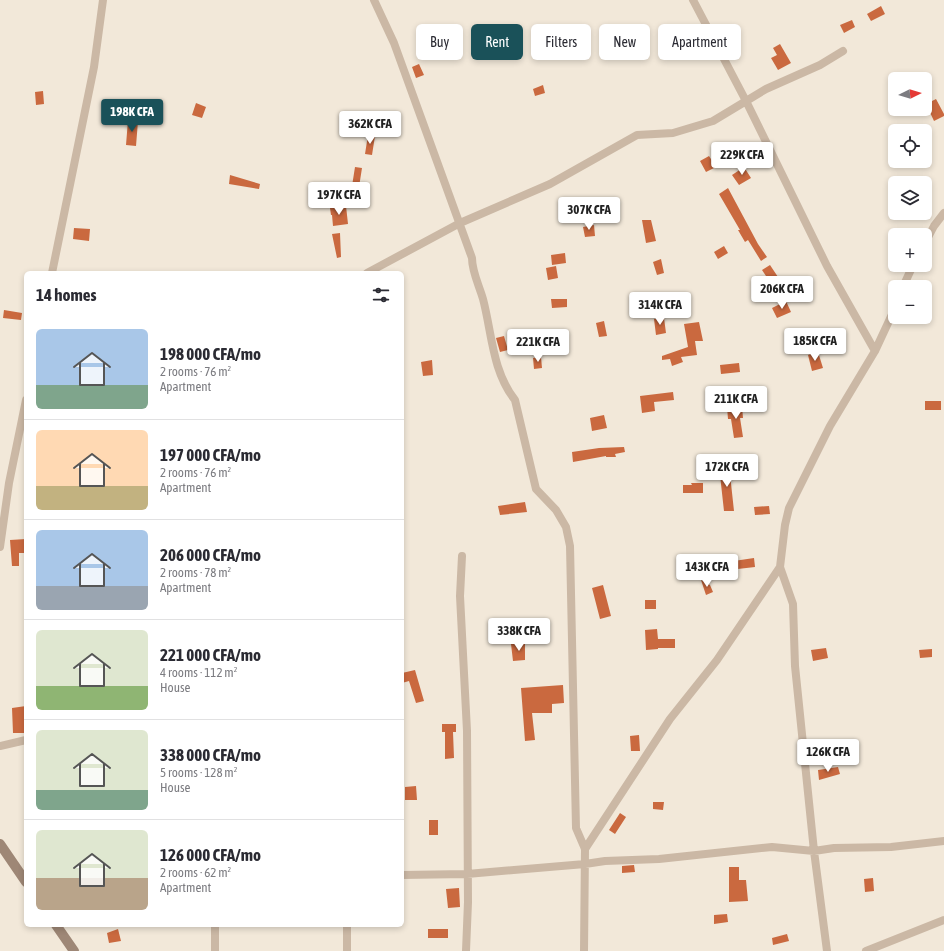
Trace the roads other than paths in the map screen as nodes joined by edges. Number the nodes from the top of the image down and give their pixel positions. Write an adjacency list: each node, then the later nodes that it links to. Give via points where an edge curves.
1 (103, 0): 9 (street, via 94,67)
2 (374, 0): 7 (street, via 394,43)
3 (693, 0): 5 (street)
4 (843, 50): 5 (street, via 820,65 766,89)
5 (746, 101): 7 (street, via 713,121 673,133 637,136 550,184); 12 (street, via 827,266)
6 (944, 213): 8 (street)
7 (460, 223): 10 (street); 21 (street, via 483,300 496,361 508,391 515,400 536,489 556,510 566,527 569,540 576,828)
8 (932, 230)
9 (52, 271)
10 (371, 271)
11 (888, 323): 12 (street)
12 (875, 351): 16 (street, via 830,426 789,508)
13 (24, 415): 14 (street, via 9,483)
14 (0, 547)
15 (462, 556): 25 (street, via 460,596 468,731)
16 (780, 567): 21 (street, via 717,660 670,719); 22 (street, via 793,604 795,666)
17 (24, 740): 18 (street)
18 (0, 746)
19 (944, 841): 22 (street)
20 (0, 844): 24 (main road)
21 (585, 849): 23 (street)
22 (814, 851): 23 (street, via 772,847); 36 (street)
23 (585, 864): 25 (street); 35 (street)
24 (23, 873)
25 (467, 874): 26 (street); 34 (street)
26 (404, 875)
27 (944, 920): 37 (street)
28 (57, 927): 31 (main road)
29 (215, 927): 32 (street)
30 (347, 927): 33 (street)
31 (74, 951)
32 (215, 951)
33 (347, 951)
34 (466, 951)
35 (584, 951)
36 (827, 951)
37 (866, 951)

